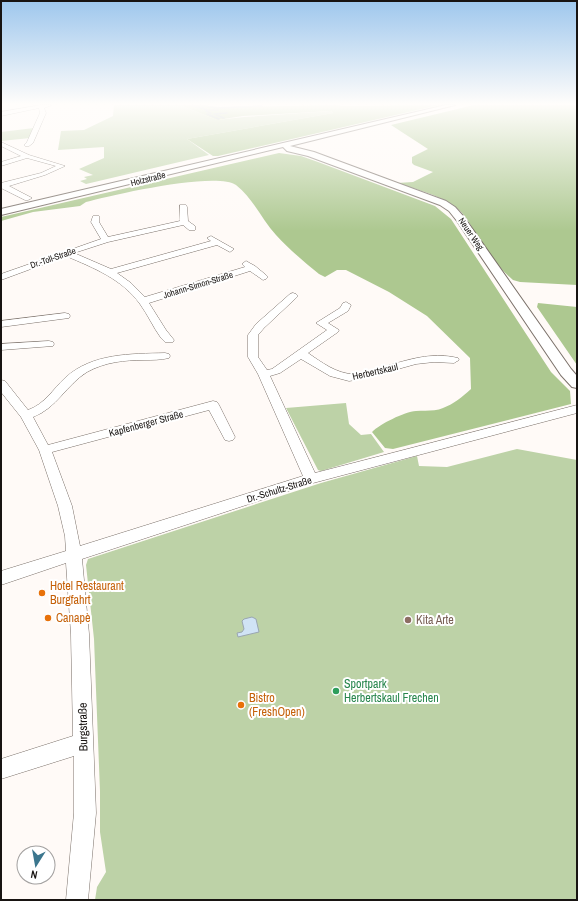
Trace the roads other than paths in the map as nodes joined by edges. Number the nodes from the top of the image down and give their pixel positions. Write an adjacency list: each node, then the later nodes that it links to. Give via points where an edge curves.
1 (8, 147): 8 (street)
2 (278, 147): 13 (main road, Holzstraße)
3 (280, 147): 7 (main road, Holzstraße)
4 (297, 147): 6 (main road, Neuer Weg)
5 (305, 147): 6 (main road)
6 (302, 148): 7 (main road); 38 (main road, Neuer Weg, via 311,154 418,193 452,209)
7 (259, 153): 13 (main road, Holzstraße)
8 (25, 155): 9 (street); 10 (street, via 62,166)
9 (1, 164)
10 (2, 186): 11 (street)
11 (28, 198)
12 (183, 207): 15 (street)
13 (1, 213)
14 (96, 218): 18 (street, via 94,222)
15 (184, 222): 16 (street); 18 (street, Dr.-Toll-Straße)
16 (192, 228)
17 (209, 237): 19 (street)
18 (106, 240): 21 (street, Dr.-Toll-Straße)
19 (218, 242): 20 (street); 22 (street)
20 (230, 248)
21 (66, 253): 22 (street); 23 (street, Dr.-Toll-Straße)
22 (111, 272): 26 (street, via 130,286)
23 (1, 277)
24 (264, 277): 26 (street, Johann-Simon-Straße, via 248,265)
25 (293, 296): 36 (street, via 253,335 253,357)
26 (144, 301): 30 (street)
27 (346, 305): 33 (street, via 345,309 321,324 334,330)
28 (65, 316): 29 (street)
29 (1, 324)
30 (169, 340)
31 (49, 344): 32 (street)
32 (1, 347)
33 (301, 354): 35 (street, Herbertskaul, via 340,375 349,377 439,357); 36 (street, via 276,371)
34 (165, 356): 41 (street, via 116,358 99,362 72,377 44,407)
35 (454, 360)
36 (264, 374): 45 (street)
37 (1, 384): 41 (street)
38 (577, 384)
39 (577, 409): 40 (street, Dr.-Schultz-Straße)
40 (560, 414): 42 (street, Dr.-Schultz-Straße); 45 (street, Dr.-Schultz-Straße)
41 (26, 415): 44 (street)
42 (577, 417)
43 (229, 437): 44 (street, Kapfenberger Straße, via 213,405)
44 (45, 450): 46 (street, via 65,506)
45 (311, 479): 46 (street, Dr.-Schultz-Straße)
46 (73, 554): 47 (street, Dr.-Schultz-Straße); 48 (street, Burgstraße, via 80,634)
47 (1, 578)
48 (84, 743): 49 (street); 50 (street, Burgstraße, via 85,813)
49 (1, 769)
50 (77, 900)

